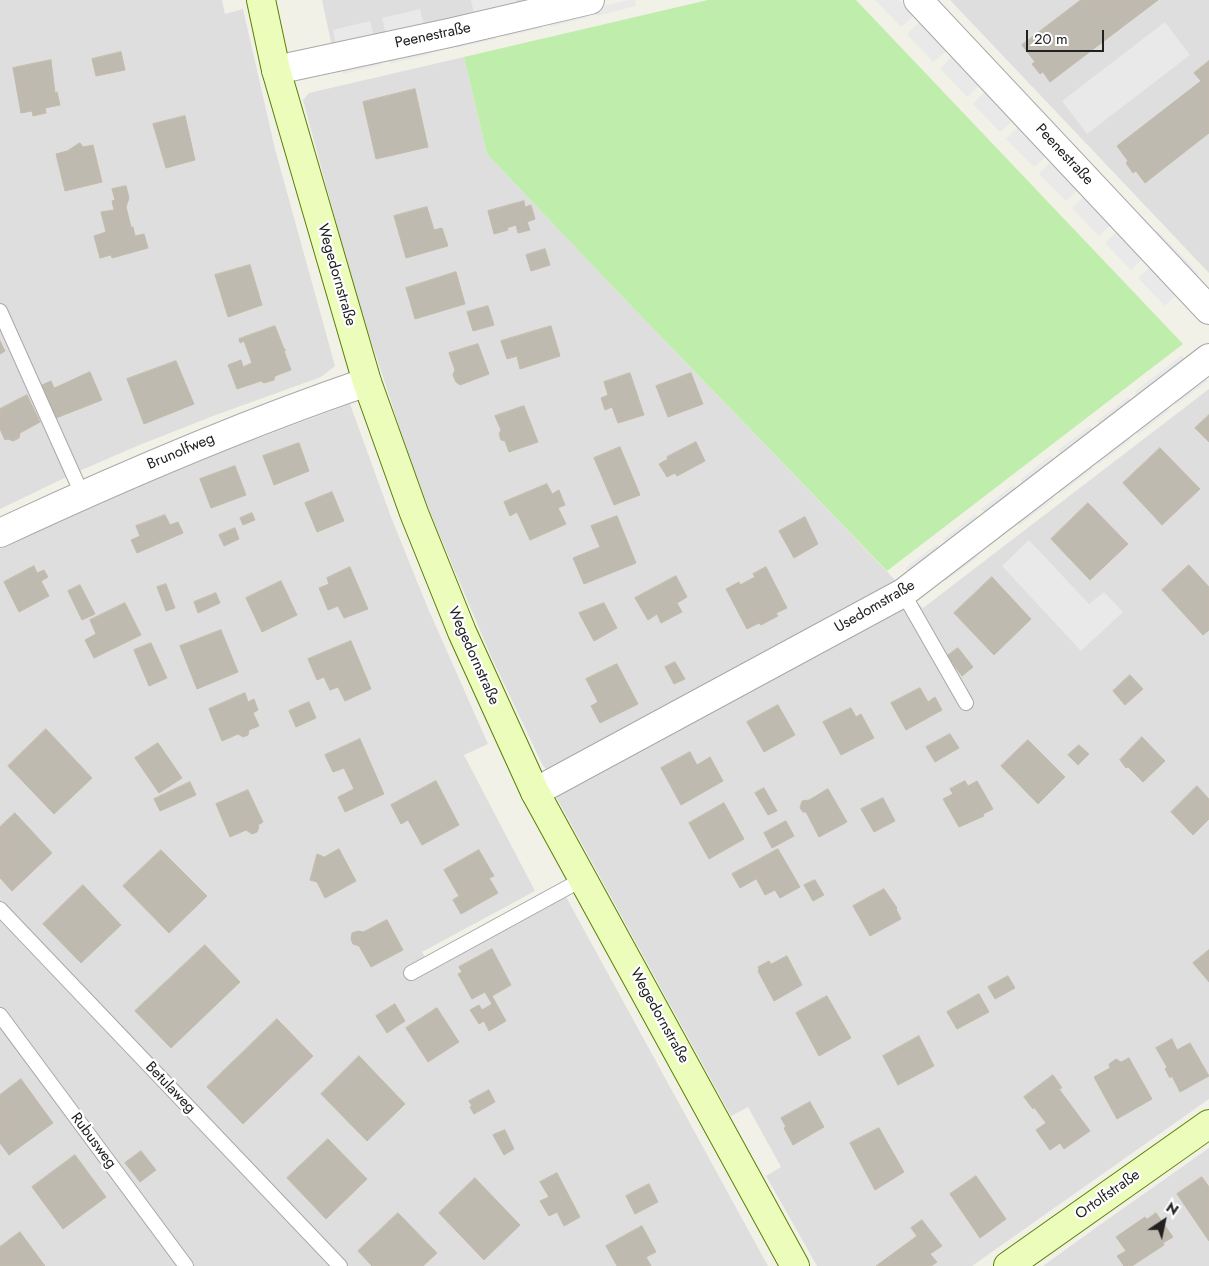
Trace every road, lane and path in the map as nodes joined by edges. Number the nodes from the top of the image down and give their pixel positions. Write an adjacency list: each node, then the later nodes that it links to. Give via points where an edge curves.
1 (261, 0): 4 (street, Wegedornstraße)
2 (590, 0): 4 (street, Peenestraße)
3 (918, 0): 5 (street, Peenestraße)
4 (276, 70): 8 (street, Wegedornstraße)
5 (1209, 310)
6 (0, 311): 9 (lane)
7 (1209, 358): 11 (street, Usedomstraße)
8 (367, 382): 9 (street, Brunolfweg, via 214,438); 13 (street, Wegedornstraße, via 439,577)
9 (82, 494): 10 (street, Brunolfweg)
10 (0, 533)
11 (903, 593): 12 (lane); 13 (street, Usedomstraße)
12 (966, 703)
13 (535, 792): 14 (street, Wegedornstraße)
14 (583, 879): 16 (lane); 21 (street, Wegedornstraße)
15 (0, 910): 20 (lane, Betulaweg)
16 (411, 973)
17 (0, 1015): 19 (lane, Rubusweg)
18 (1209, 1124): 22 (street, Ortolfstraße)
19 (186, 1266)
20 (340, 1266)
21 (795, 1266)
22 (1008, 1266)

